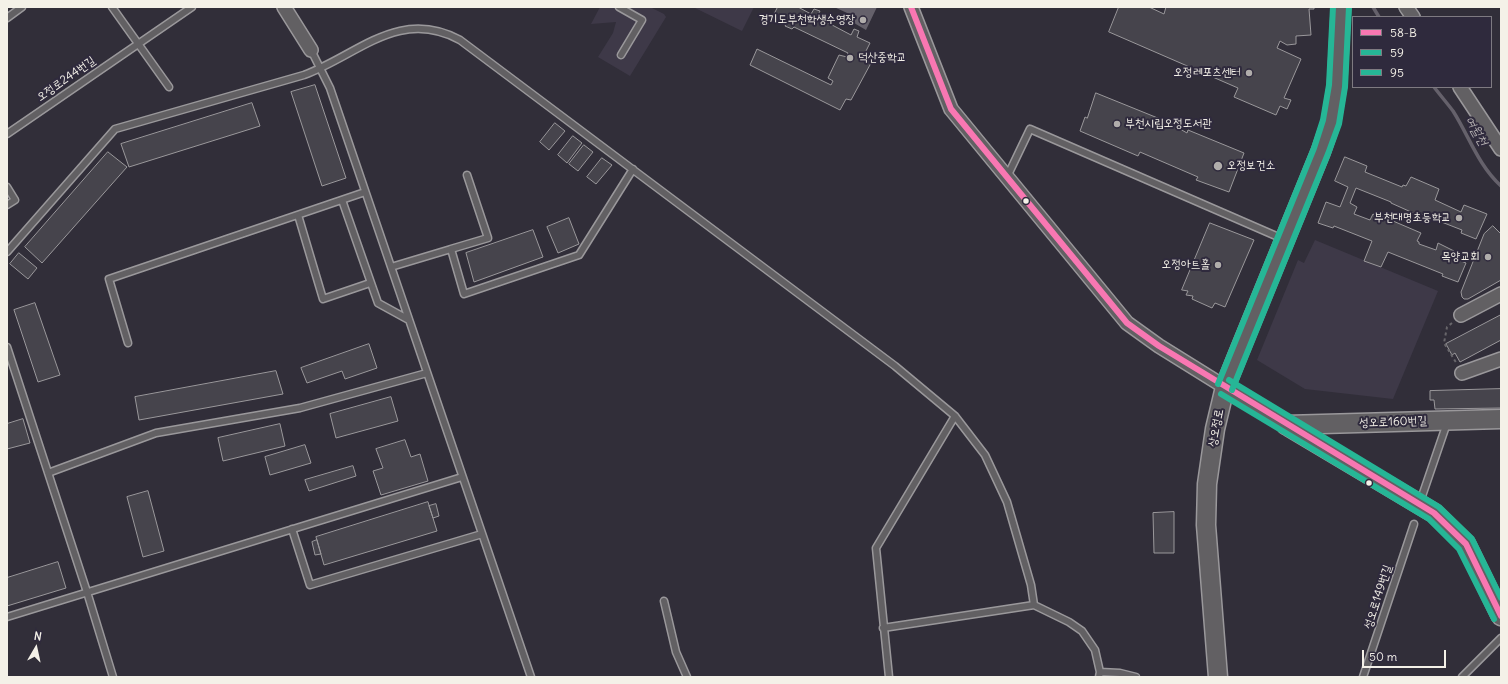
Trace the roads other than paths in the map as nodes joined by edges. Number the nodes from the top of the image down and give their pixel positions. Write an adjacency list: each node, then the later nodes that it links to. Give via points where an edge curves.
1 (22, 7): 10 (lane)
2 (112, 7): 11 (lane)
3 (192, 7): 11 (lane, 오정로244번길)
4 (284, 7): 12 (street)
5 (619, 7): 13 (lane, via 642,20)
6 (911, 7): 21 (street, via 952,109)
7 (1341, 7): 27 (street, 상오정로, via 1337,86 1330,122)
8 (1406, 7): 9 (street)
9 (1412, 16)
10 (7, 18)
11 (138, 43): 15 (lane); 17 (lane, 오정로244번길)
12 (311, 50): 14 (lane)
13 (621, 55)
14 (320, 69): 19 (lane, via 364,44 395,31 425,28 447,33 460,40); 23 (lane, via 330,88); 29 (lane, via 115,129)
15 (169, 87)
16 (1461, 88): 18 (street)
17 (7, 134)
18 (1501, 149)
19 (632, 169): 28 (lane, via 579,255 464,294); 41 (lane, via 895,366)
20 (468, 175): 28 (lane, via 488,238)
21 (1008, 177): 27 (lane, via 1030,129); 40 (street, via 1127,322 1158,346)
22 (7, 187): 25 (lane, via 15,200)
23 (365, 192): 24 (lane); 30 (lane)
24 (342, 200): 26 (lane); 31 (lane)
25 (7, 205)
26 (298, 215): 31 (lane, via 323,299); 35 (lane, via 109,279)
27 (1285, 239): 40 (street, 상오정로)
28 (451, 249): 30 (lane)
29 (7, 252)
30 (391, 267): 34 (lane)
31 (370, 283): 34 (lane, via 378,303)
32 (1501, 294): 33 (street)
33 (1461, 315)
34 (409, 320): 38 (lane)
35 (128, 343)
36 (7, 347): 45 (lane)
37 (1501, 359): 39 (street)
38 (427, 373): 45 (lane, via 300,408 156,433); 46 (lane)
39 (1462, 373)
40 (1225, 387): 44 (street); 64 (street, 상오정로, via 1215,429 1207,484 1206,525)
41 (955, 416): 53 (lane, via 985,455 1007,502 1031,585); 56 (lane, via 876,548)
42 (1501, 419): 43 (street, 성오로160번길)
43 (1448, 420): 44 (street, 성오로160번길); 47 (lane)
44 (1286, 425): 47 (street)
45 (48, 473): 51 (lane)
46 (462, 477): 49 (lane); 50 (lane)
47 (1419, 505): 54 (street, via 1434,514 1466,544)
48 (1414, 524): 65 (lane, 성오로149번길)
49 (292, 529): 50 (lane, via 310,585); 51 (lane)
50 (482, 534): 60 (lane)
51 (87, 592): 55 (lane); 59 (lane)
52 (664, 601): 61 (lane, via 676,652)
53 (1034, 605): 56 (lane); 58 (lane, via 1082,631 1095,650)
54 (1501, 616)
55 (7, 617)
56 (883, 628): 62 (lane)
57 (1501, 638): 66 (lane)
58 (1099, 674): 63 (lane, via 1120,673)
59 (113, 677)
60 (531, 677)
61 (687, 677)
62 (889, 677)
63 (1136, 677)
64 (1218, 677)
65 (1363, 677)
66 (1462, 677)

